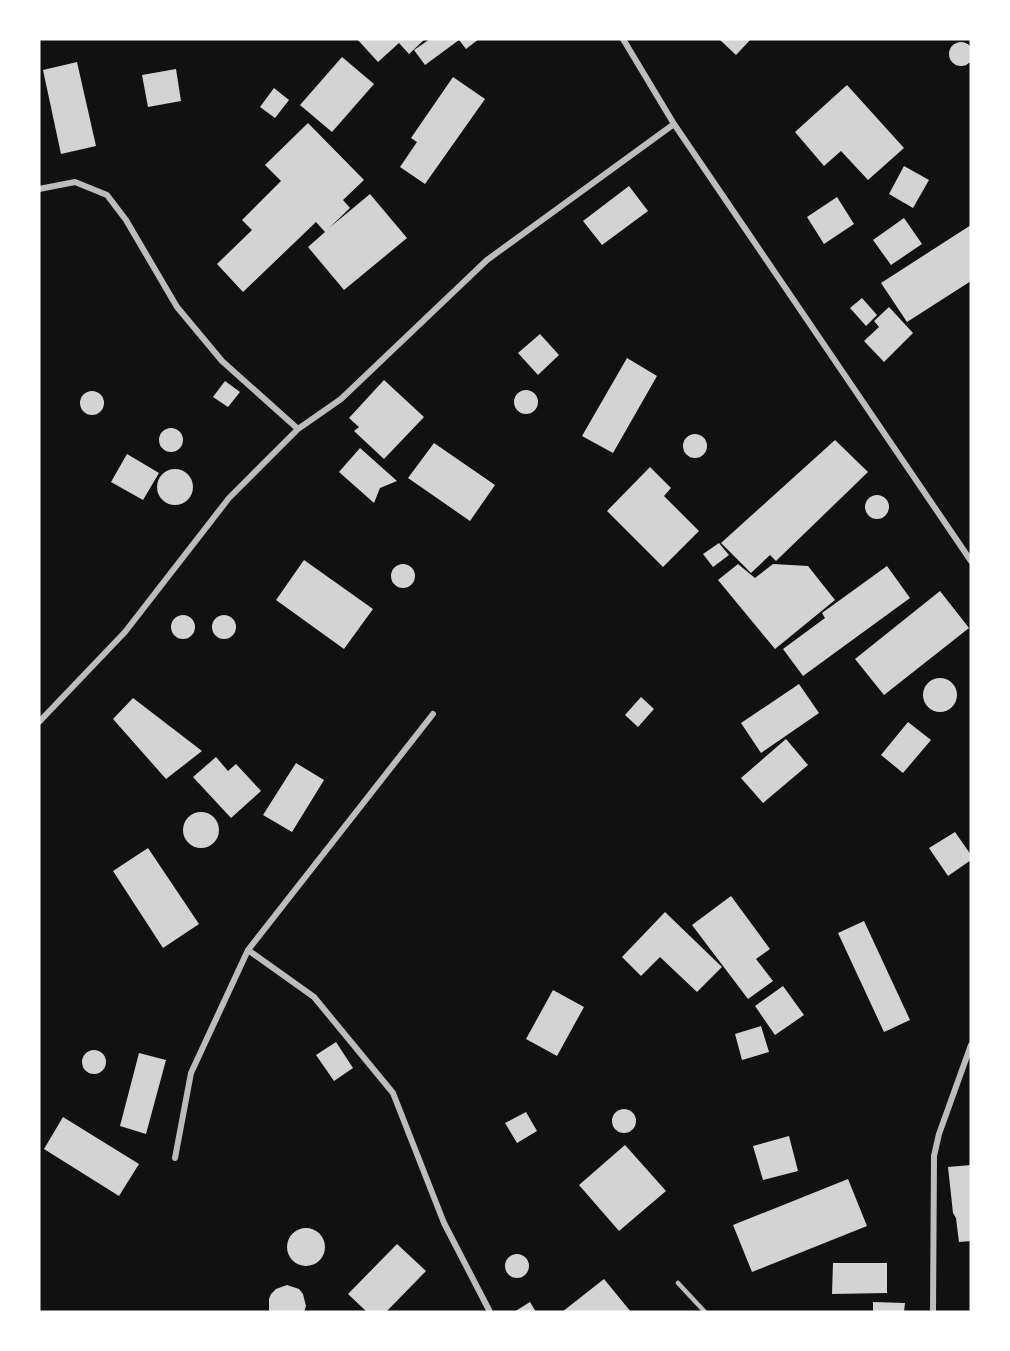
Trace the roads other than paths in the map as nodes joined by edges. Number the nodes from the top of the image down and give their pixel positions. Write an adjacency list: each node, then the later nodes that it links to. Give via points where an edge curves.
1 (623, 39): 2 (street)
2 (674, 124): 4 (street, via 487,260 341,399); 5 (street)
3 (39, 189): 4 (street, via 75,182 107,195 177,307 222,361)
4 (298, 429): 7 (street, via 229,498 124,632)
5 (971, 561)
6 (433, 714): 8 (street)
7 (39, 722)
8 (248, 950): 10 (street, via 191,1073); 12 (street, via 314,997 393,1092 444,1223)
9 (971, 1045): 14 (street, via 934,1156)
10 (175, 1158)
11 (678, 1283): 13 (lane)
12 (490, 1312)
13 (705, 1312)
14 (933, 1312)

